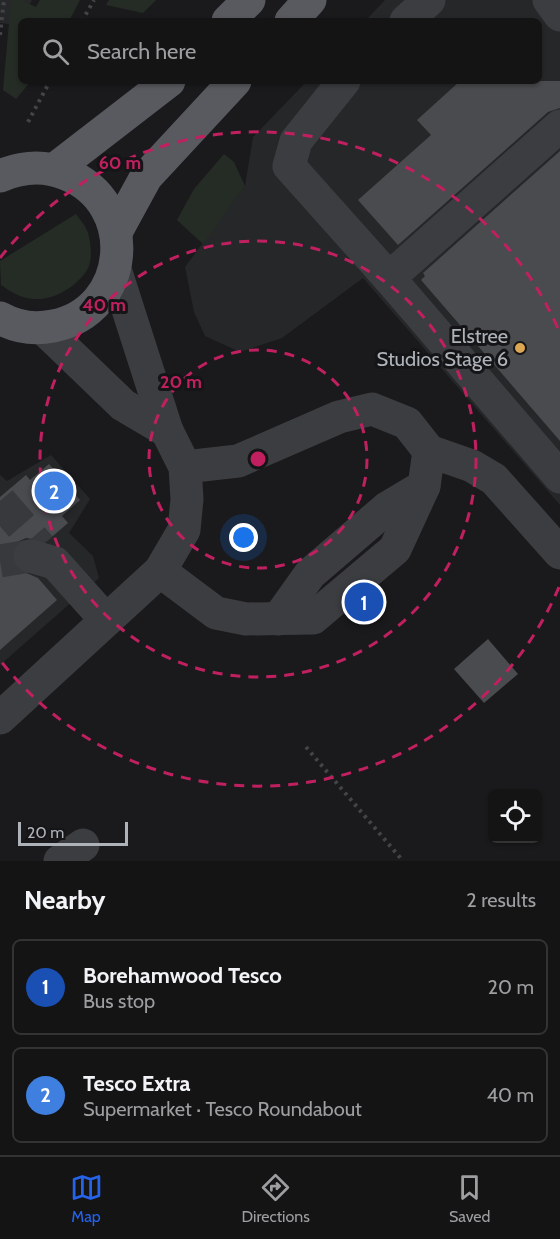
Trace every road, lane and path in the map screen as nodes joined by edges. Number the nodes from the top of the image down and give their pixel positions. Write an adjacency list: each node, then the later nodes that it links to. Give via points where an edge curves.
1 (4, 0): 12 (path)
2 (94, 0): 8 (path)
3 (249, 0): 9 (main road)
4 (310, 0): 10 (main road)
5 (429, 0): 11 (lane)
6 (549, 0): 7 (lane)
7 (560, 15)
8 (84, 18)
9 (231, 18)
10 (294, 18)
11 (408, 18)
12 (0, 34)
13 (48, 84): 17 (path)
14 (166, 84): 19 (main road)
15 (232, 84): 21 (main road, via 146,177)
16 (342, 84): 23 (lane, via 296,141 289,166)
17 (28, 122)
18 (560, 126): 23 (lane)
19 (55, 170): 20 (main road, via 19,170); 21 (main road, via 78,178 97,194 111,214)
20 (0, 177)
21 (116, 232): 22 (main road)
22 (115, 269): 25 (main road, via 96,303 80,316); 26 (lane)
23 (389, 278): 29 (lane)
24 (3, 322): 25 (main road)
25 (43, 328): 26 (lane, via 123,405)
26 (167, 431): 28 (lane)
27 (429, 451): 28 (lane, via 407,423 372,409 339,417 238,462); 30 (lane, via 472,466 494,479); 32 (lane, via 424,486 387,508 310,574 278,619 246,619 216,613)
28 (185, 467): 32 (lane, via 184,530)
29 (560, 477)
30 (560, 553)
31 (42, 555): 33 (lane)
32 (160, 571): 33 (lane)
33 (106, 620): 34 (lane)
34 (0, 718)
35 (306, 747): 36 (path)
36 (403, 861)

